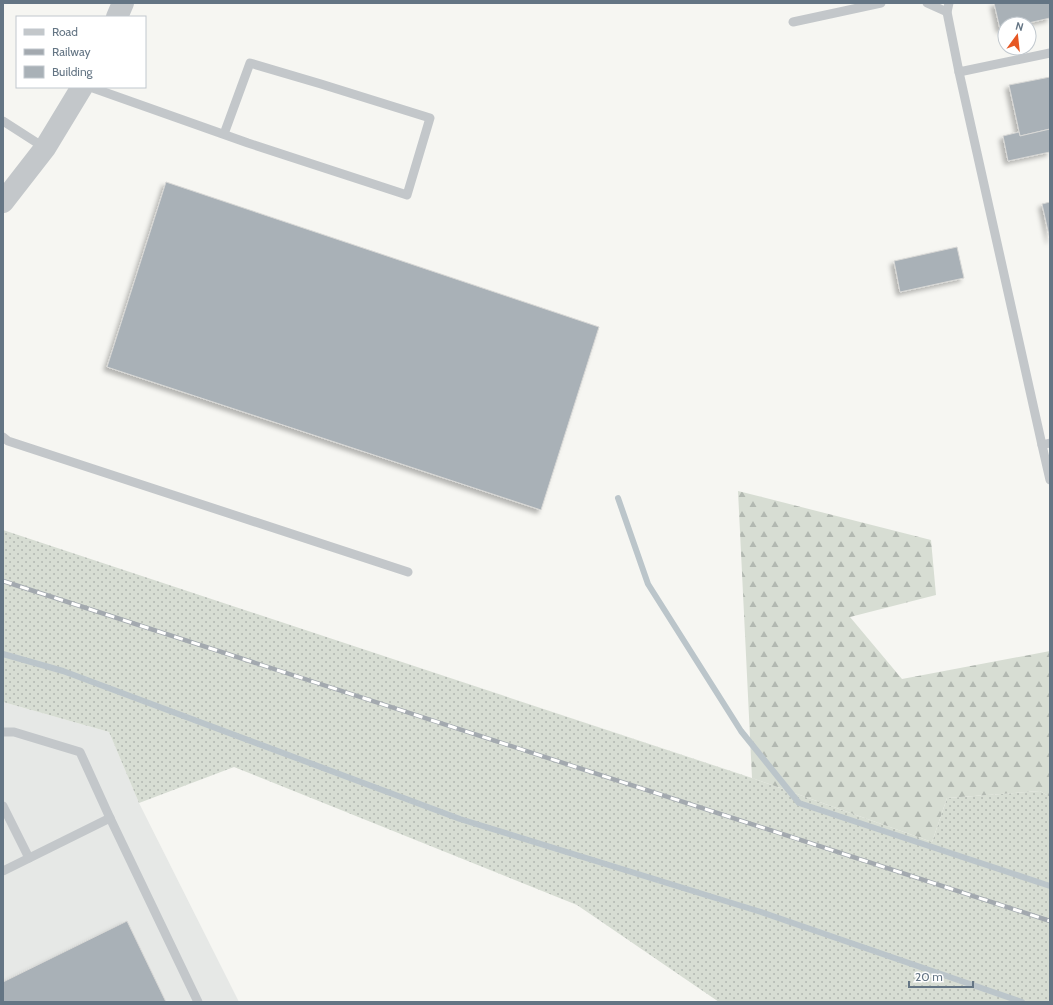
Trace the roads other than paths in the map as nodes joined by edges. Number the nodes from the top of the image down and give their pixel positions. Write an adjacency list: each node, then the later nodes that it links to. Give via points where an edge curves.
1 (123, 3): 5 (street)
2 (881, 3): 6 (lane)
3 (927, 3): 4 (lane)
4 (948, 8): 8 (lane)
5 (117, 16)
6 (793, 22)
7 (1050, 53): 8 (lane)
8 (958, 72): 16 (lane)
9 (81, 88): 13 (street)
10 (93, 88): 12 (lane)
11 (3, 121): 13 (lane)
12 (224, 134): 12 (lane, via 407,195 430,118 250,63)
13 (45, 148): 14 (street)
14 (3, 202)
15 (3, 437): 18 (lane, via 8,441)
16 (1046, 444): 17 (lane)
17 (1050, 480)
18 (408, 572)
19 (3, 732): 21 (lane, via 14,732 80,752)
20 (3, 806): 22 (lane)
21 (110, 818): 22 (lane); 24 (lane)
22 (29, 858): 23 (lane)
23 (3, 871)
24 (198, 1002)

